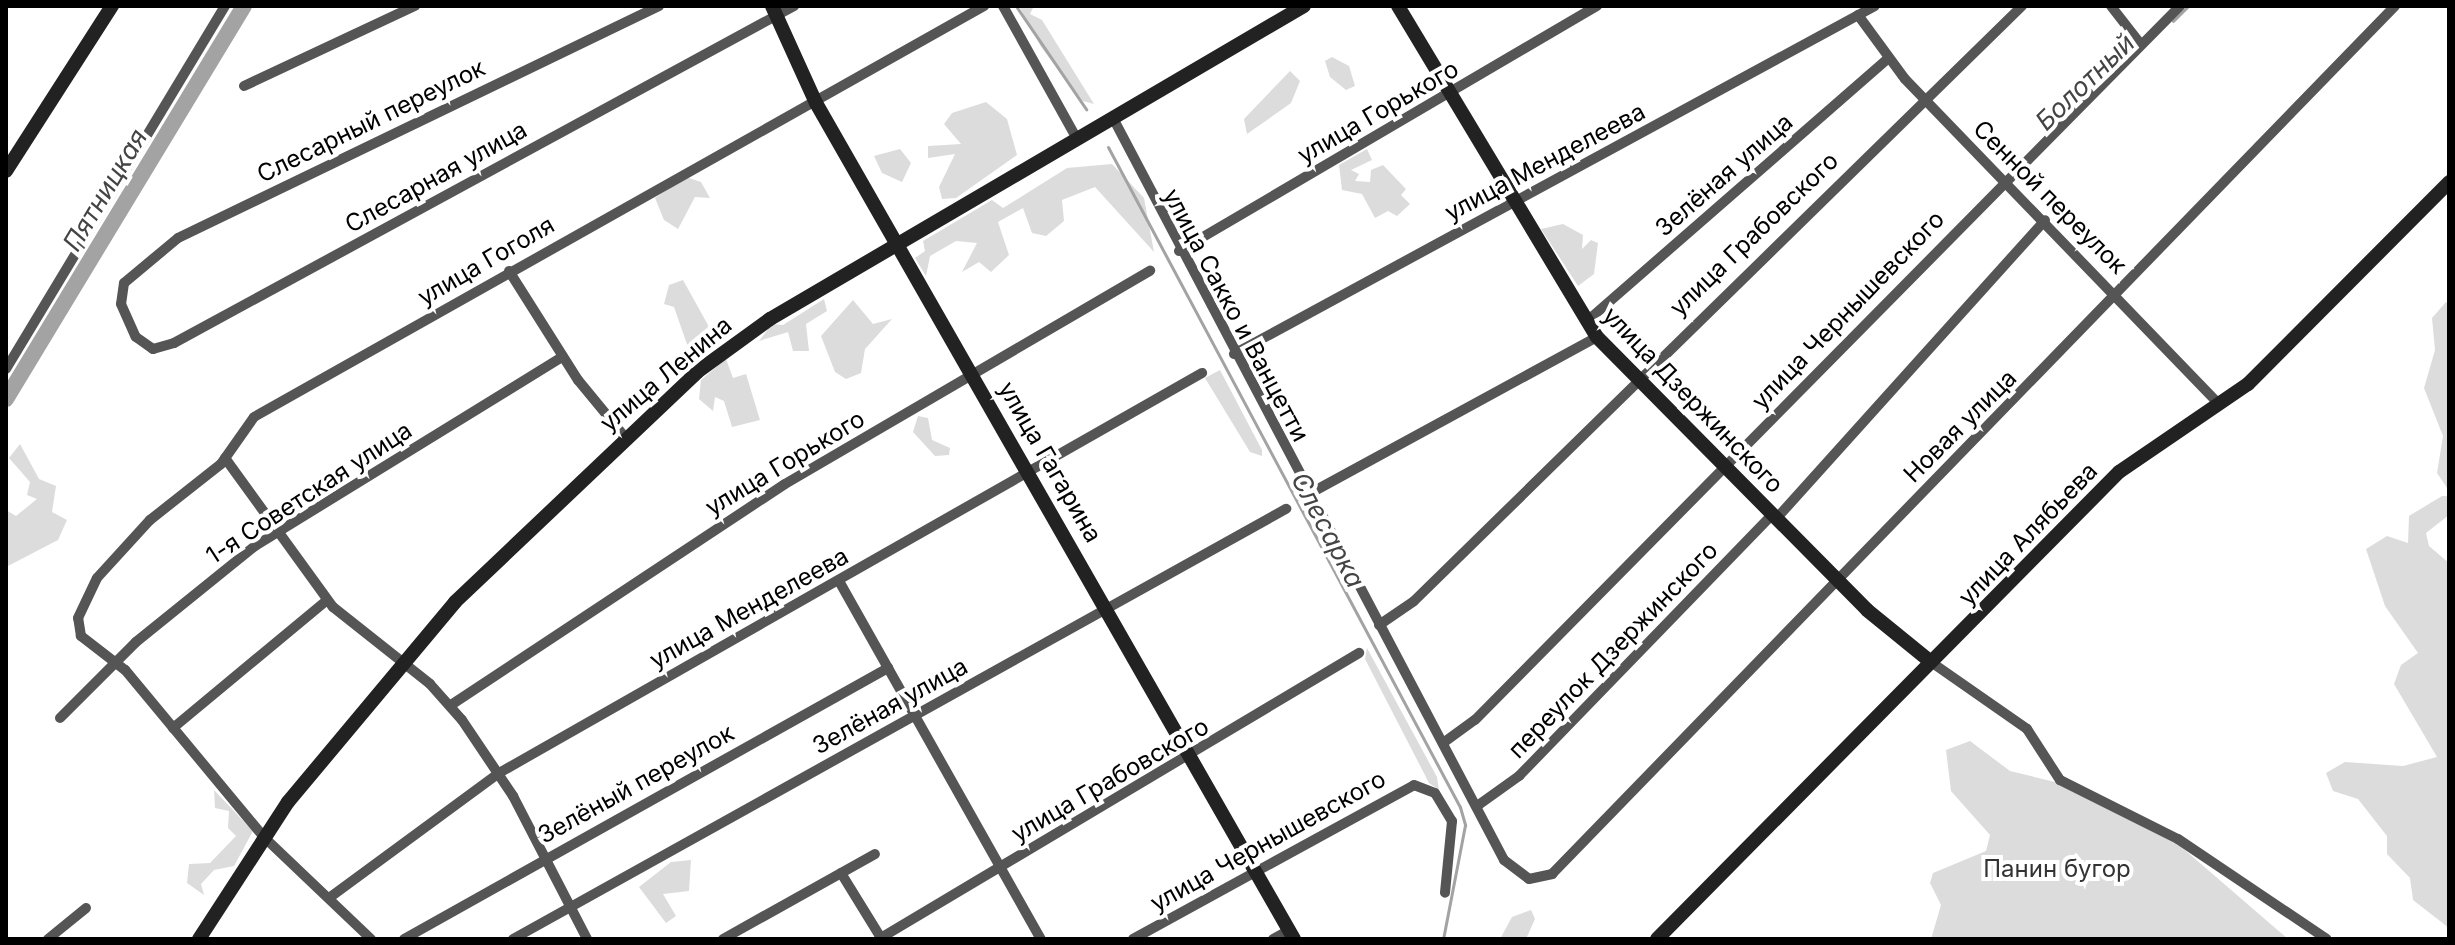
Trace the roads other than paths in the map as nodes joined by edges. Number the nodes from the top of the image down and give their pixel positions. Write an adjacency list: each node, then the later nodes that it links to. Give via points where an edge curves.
1 (112, 6): 26 (main road)
2 (225, 6): 41 (street)
3 (415, 6): 20 (street)
4 (659, 6): 36 (street, Слесарный переулок, via 193,230 134,270)
5 (794, 6): 16 (street, Слесарная улица)
6 (984, 6): 23 (street, улица Гоголя)
7 (1003, 6): 25 (street)
8 (1304, 6): 24 (main road, улица Ленина)
9 (1398, 6): 21 (main road, улица Дзержинского)
10 (1597, 6): 21 (street, улица Горького)
11 (1875, 6): 17 (street, улица Менделеева)
12 (2022, 6): 22 (street, улица Грабовского)
13 (2111, 6): 18 (street)
14 (2180, 6): 18 (street, улица Чернышевского)
15 (2395, 6): 35 (street, Новая улица)
16 (774, 11): 23 (main road, улица Гагарина); 36 (street, Слесарная улица, via 174,343 142,343)
17 (1858, 15): 19 (street, Сенной переулок); 29 (street, улица Менделеева)
18 (2139, 42): 27 (street, улица Чернышевского)
19 (1888, 59): 22 (street, Сенной переулок); 37 (street, Зелёная улица)
20 (244, 86)
21 (1451, 94): 29 (main road, улица Дзержинского); 32 (street, улица Горького)
22 (1925, 99): 27 (street, Сенной переулок); 44 (street, улица Грабовского)
23 (816, 103): 31 (main road, улица Гагарина); 33 (street, улица Гоголя)
24 (1113, 118): 25 (main road, улица Ленина); 32 (street, улица Сакко и Ванцетти)
25 (1077, 139): 31 (main road, улица Ленина)
26 (6, 171)
27 (2003, 179): 30 (street, Сенной переулок); 48 (street, улица Чернышевского)
28 (2449, 182): 45 (main road, улица Алябьева, via 2261,373)
29 (1513, 203): 37 (main road, улица Дзержинского); 39 (street, улица Менделеева)
30 (2045, 220): 35 (street, Сенной переулок); 52 (street, переулок Дзержинского)
31 (897, 245): 43 (main road, улица Гагарина); 46 (main road, улица Ленина, via 745,335)
32 (1179, 251): 39 (street, улица Сакко и Ванцетти)
33 (509, 271): 40 (street); 47 (street, улица Гоголя, via 254,417)
34 (1150, 271): 43 (street, улица Горького)
35 (2118, 293): 45 (street, Сенной переулок); 54 (street, Новая улица)
36 (121, 297)
37 (1586, 322): 38 (main road, улица Дзержинского)
38 (1597, 337): 44 (main road, улица Дзержинского); 50 (street)
39 (1234, 354): 50 (street, улица Сакко и Ванцетти)
40 (562, 357): 46 (street); 53 (street, 1-я Советская улица)
41 (6, 369)
42 (1202, 373): 49 (street, улица Менделеева)
43 (973, 374): 49 (main road, улица Гагарина); 64 (street, улица Горького, via 595,604)
44 (1634, 378): 48 (main road, улица Дзержинского); 58 (street, улица Грабовского, via 1414,601)
45 (2219, 404): 61 (main road, улица Алябьева, via 2119,472)
46 (625, 437): 62 (main road, улица Ленина, via 498,555)
47 (225, 458): 53 (street); 60 (street, улица Гоголя, via 113,558 85,599 78,628)
48 (1724, 467): 52 (main road, улица Дзержинского); 68 (street, улица Чернышевского, via 1475,720)
49 (1031, 472): 55 (street, улица Менделеева); 57 (main road, улица Гагарина)
50 (1307, 495): 58 (street, улица Сакко и Ванцетти)
51 (1286, 509): 57 (street, Зелёная улица)
52 (1774, 517): 54 (main road, улица Дзержинского); 71 (street, переулок Дзержинского, via 1519,776)
53 (281, 529): 56 (street); 60 (street, 1-я Советская улица, via 190,596)
54 (1835, 578): 61 (main road, улица Дзержинского); 78 (street, Новая улица)
55 (839, 581): 63 (street); 70 (street, улица Менделеева)
56 (327, 600): 62 (street); 67 (street)
57 (1108, 607): 65 (street, Зелёная улица); 69 (main road, улица Гагарина)
58 (1379, 625): 68 (street, улица Сакко и Ванцетти)
59 (1359, 653): 69 (street, улица Грабовского)
60 (118, 662): 66 (street, 1-я Советская улица); 67 (street)
61 (1931, 662): 95 (main road, улица Алябьева); 96 (street, via 2027,729 2060,780 2178,839)
62 (403, 664): 64 (street); 72 (main road, улица Ленина)
63 (888, 668): 65 (street); 74 (street, Зелёный переулок)
64 (451, 705): 70 (street)
65 (916, 714): 75 (street); 82 (street, Зелёная улица)
66 (60, 718)
67 (173, 728): 72 (street)
68 (1443, 743): 71 (street, улица Сакко и Ванцетти)
69 (1192, 755): 75 (street, улица Грабовского); 76 (main road, улица Гагарина)
70 (499, 773): 74 (street); 80 (street, улица Менделеева)
71 (1477, 806): 78 (street, улица Сакко и Ванцетти, via 1510,870 1529,879)
72 (263, 836): 80 (street); 86 (main road, улица Ленина)
73 (875, 854): 77 (street)
74 (545, 856): 82 (street); 88 (street, Зелёный переулок)
75 (1001, 866): 84 (street, улица Грабовского); 92 (street)
76 (1256, 872): 79 (street, улица Чернышевского, via 1403,790 1425,786 1452,821); 83 (main road, улица Гагарина); 93 (street, улица Чернышевского)
77 (841, 873): 84 (street); 91 (street)
78 (1552, 874)
79 (1445, 893)
80 (329, 898): 87 (street)
81 (86, 908): 85 (street)
82 (571, 908): 89 (street, Зелёная улица); 90 (street)
83 (1291, 934): 94 (street)
84 (880, 938)
85 (48, 939)
86 (199, 939)
87 (371, 939)
88 (404, 939)
89 (513, 939)
90 (587, 939)
91 (723, 939)
92 (1041, 939)
93 (1133, 939)
94 (1273, 939)
95 (1657, 939)
96 (2327, 939)

